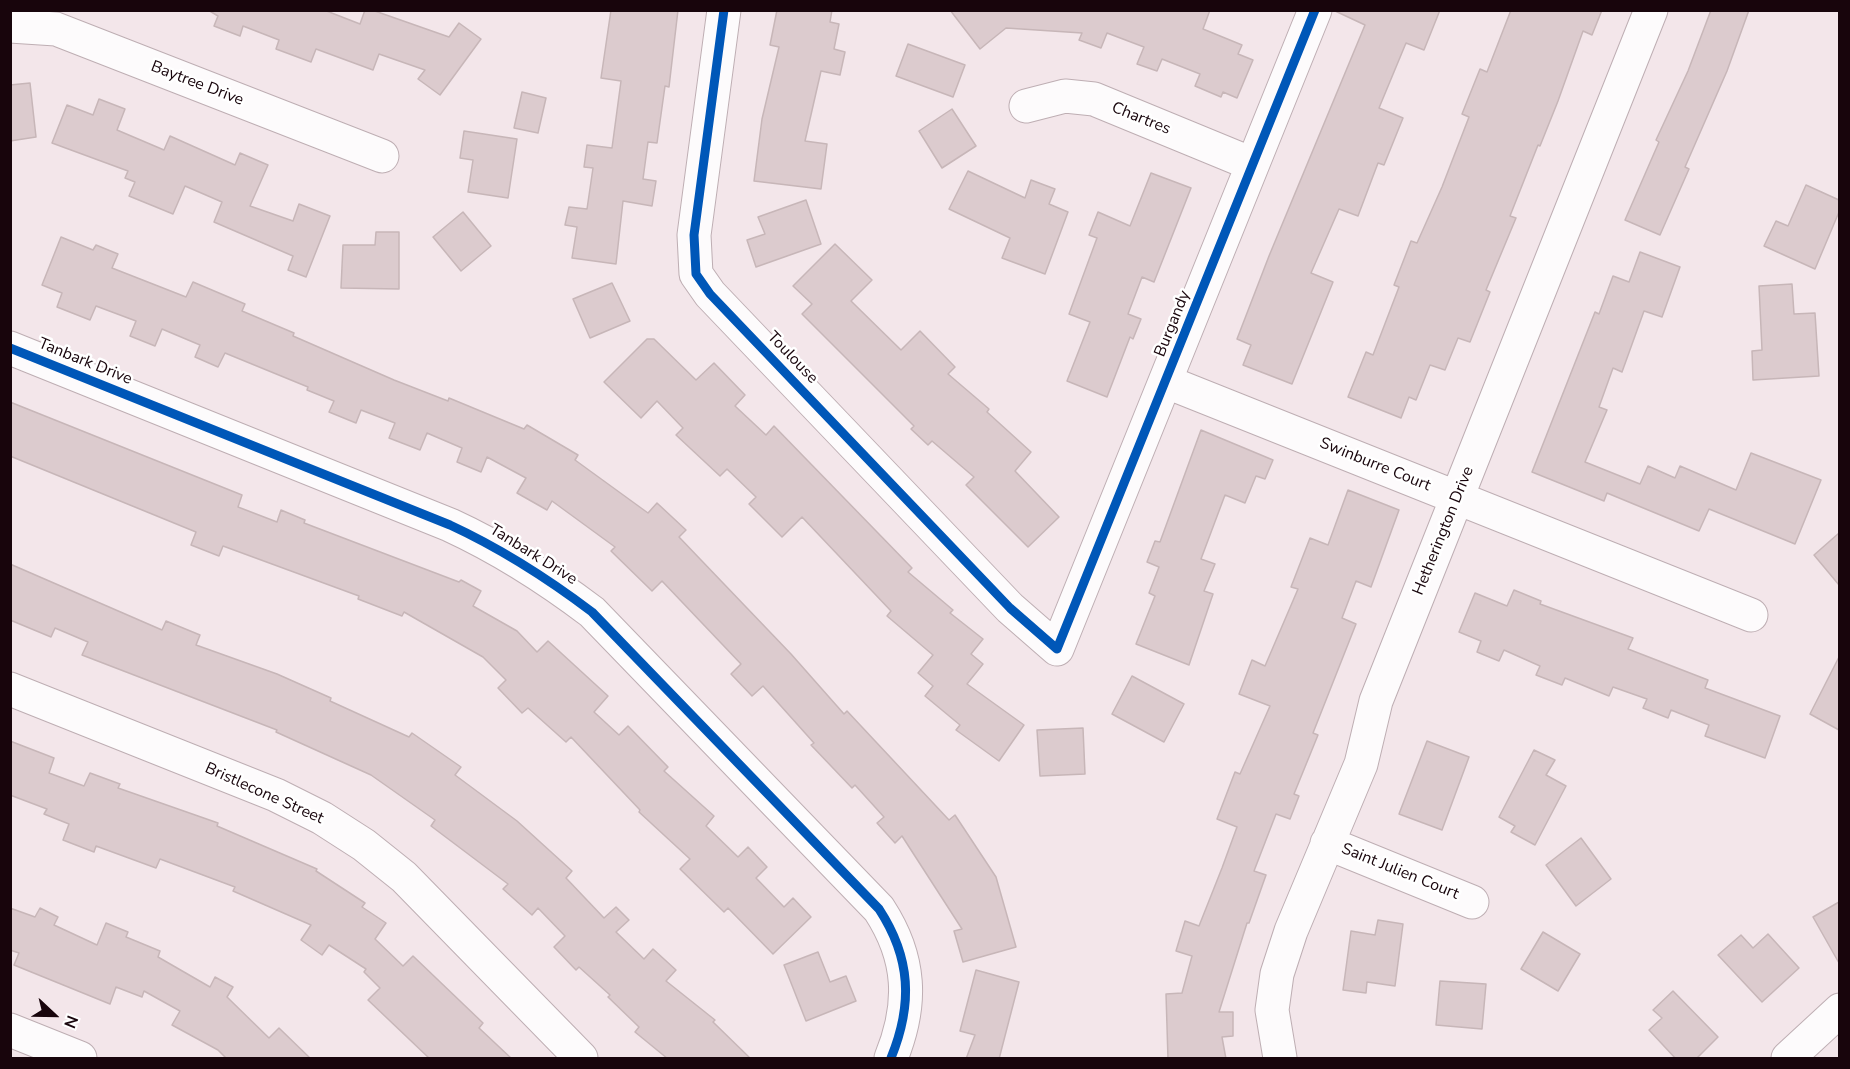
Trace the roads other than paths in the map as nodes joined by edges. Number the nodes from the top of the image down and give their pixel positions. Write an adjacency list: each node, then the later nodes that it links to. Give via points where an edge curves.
1 (724, 10): 12 (street, Toulouse, via 694,235 696,274 710,294 1010,608)
2 (1315, 10): 7 (street, Burgandy)
3 (1651, 10): 10 (street, Hetherington Drive)
4 (10, 26): 6 (street, Baytree Drive, via 56,29)
5 (1026, 106): 7 (street, Chartres, via 1065,96 1094,99)
6 (382, 156)
7 (1252, 164): 9 (street, Burgandy)
8 (10, 348): 20 (street, Tanbark Drive, via 450,525 501,549 592,612 879,909 893,931 905,970 906,1011)
9 (1167, 382): 10 (street, Swinburre Court); 12 (street, Burgandy)
10 (1457, 497): 11 (street, Swinburre Court); 14 (street, Hetherington Drive, via 1376,701 1360,764)
11 (1751, 615)
12 (1057, 649)
13 (10, 689): 19 (street, Bristlecone Street, via 276,795 356,840 404,877)
14 (1327, 843): 15 (street, Saint Julien Court); 21 (street, Hetherington Drive, via 1277,974 1272,1010)
15 (1472, 902)
16 (1839, 1010): 22 (street)
17 (10, 1030): 18 (street)
18 (80, 1059)
19 (581, 1059)
20 (891, 1059)
21 (1280, 1059)
22 (1788, 1059)

